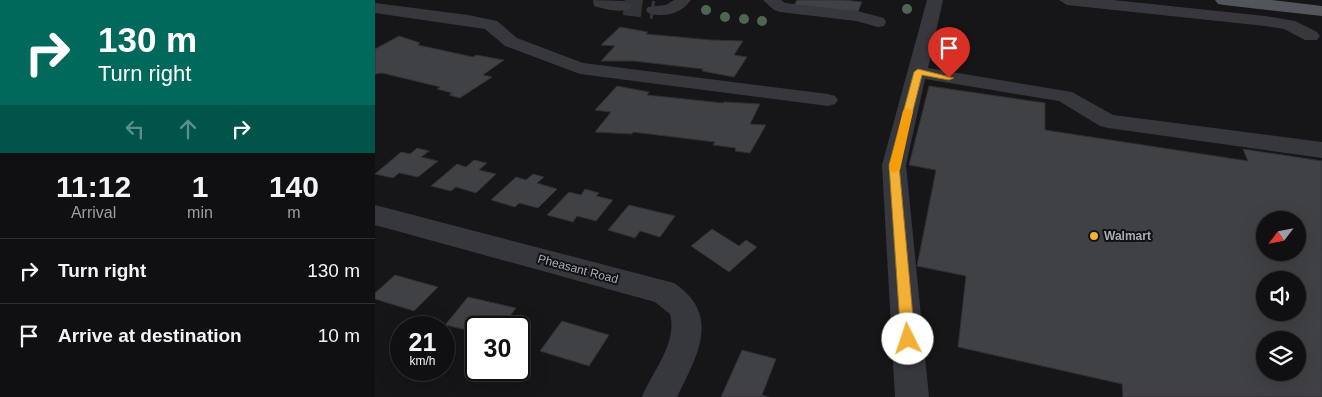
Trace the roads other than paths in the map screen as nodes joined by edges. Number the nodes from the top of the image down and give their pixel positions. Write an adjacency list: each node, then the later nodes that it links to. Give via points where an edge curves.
1 (601, 0): 8 (street, via 600,3)
2 (683, 0): 10 (street, via 675,8)
3 (771, 0): 12 (street, via 780,7 857,16)
4 (935, 0): 14 (street)
5 (1067, 0): 13 (street, via 1289,25)
6 (1224, 0): 7 (main road)
7 (1247, 1): 11 (main road)
8 (624, 6)
9 (375, 8): 15 (street, via 491,25 511,42 580,68)
10 (654, 10)
11 (1322, 11)
12 (878, 22)
13 (1311, 36)
14 (918, 72): 16 (street, via 1065,96 1107,121); 19 (street, via 894,165)
15 (828, 100)
16 (1322, 150)
17 (375, 215): 18 (street, Pheasant Road, via 664,292 675,299 684,308 687,320 684,344)
18 (659, 397)
19 (913, 397)

